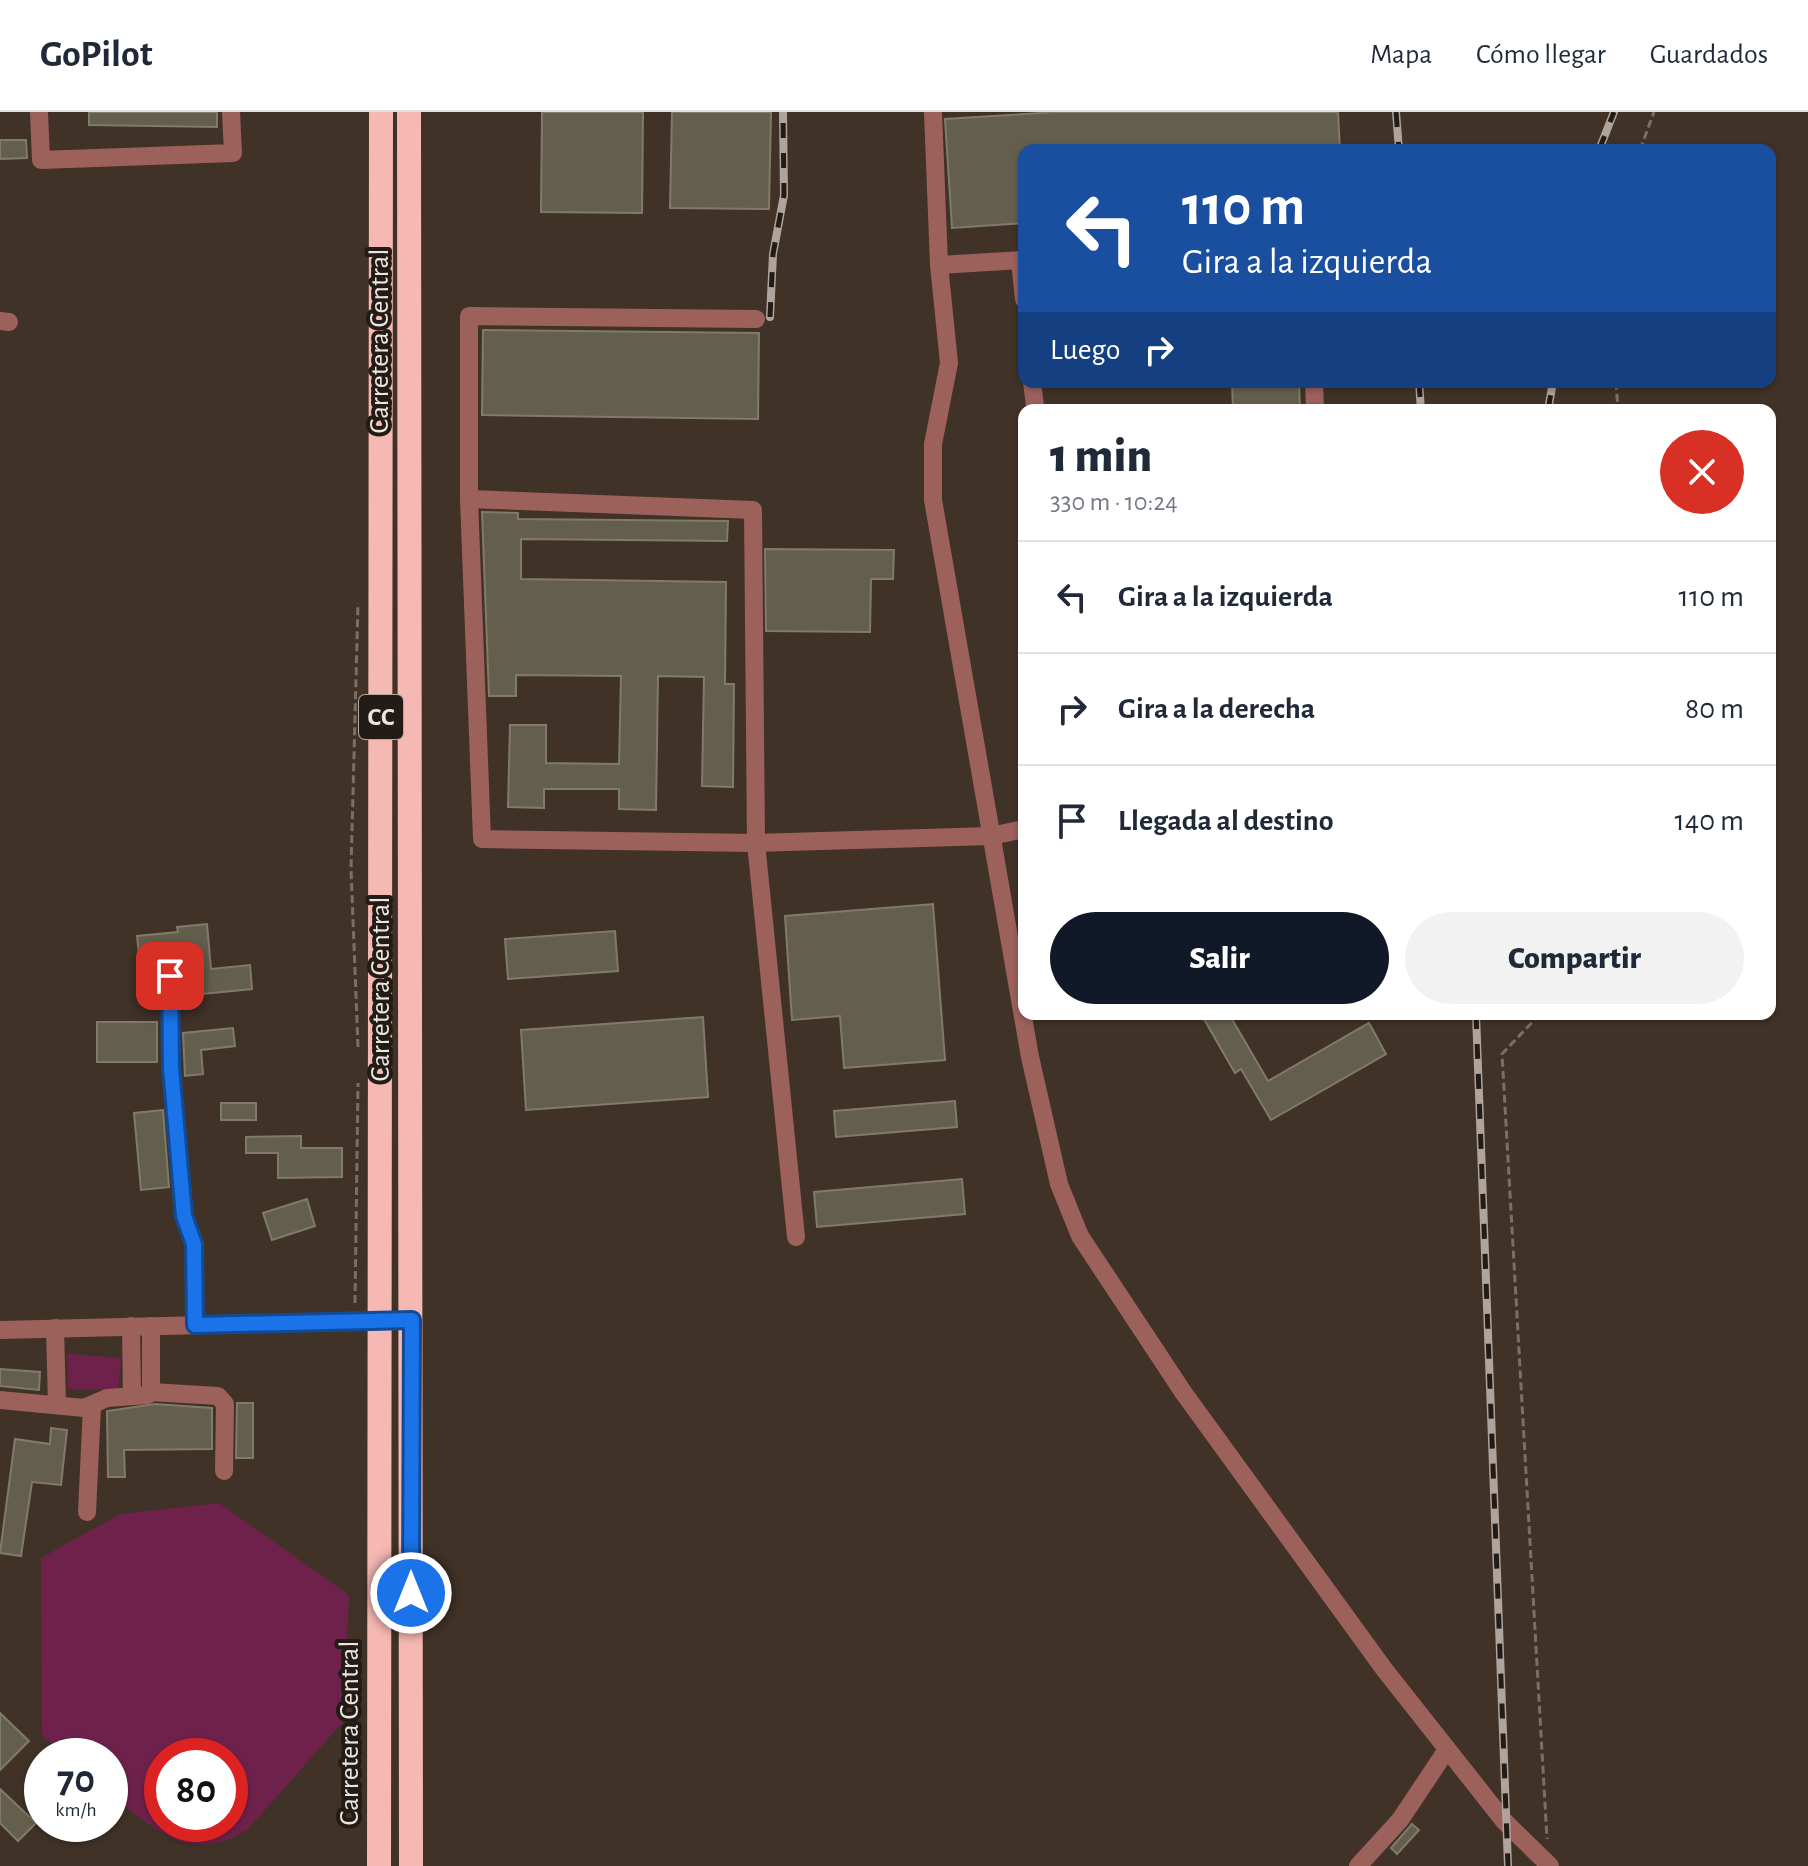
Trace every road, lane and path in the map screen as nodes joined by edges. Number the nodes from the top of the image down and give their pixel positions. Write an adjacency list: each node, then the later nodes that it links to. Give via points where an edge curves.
1 (39, 112): 2 (street, via 41,160 233,153)
2 (231, 112)
3 (381, 112): 24 (highway, Carretera Central / CC)
4 (409, 112): 23 (highway, Carretera Central / CC)
5 (939, 112): 9 (street)
6 (1654, 112): 7 (path)
7 (1642, 144)
8 (1018, 260): 9 (street)
9 (939, 265): 14 (street, via 949,363 933,444 933,500)
10 (756, 319): 11 (street, via 469,316)
11 (469, 499): 15 (street, via 482,839); 15 (street, via 753,510)
12 (358, 599): 20 (path, via 351,869)
13 (1018, 830): 14 (street)
14 (991, 836): 15 (street); 16 (street)
15 (756, 843): 22 (street)
16 (1017, 948)
17 (170, 976): 26 (street, via 171,1068 184,1216 194,1244)
18 (1030, 1020): 38 (street, via 1059,1184 1080,1236 1183,1392)
19 (1534, 1020): 39 (path, via 1502,1054)
20 (358, 1054)
21 (358, 1070): 25 (path)
22 (796, 1237)
23 (412, 1320): 24 (street); 41 (highway, Carretera Central / CC)
24 (381, 1321): 25 (street); 40 (highway, Carretera Central / CC)
25 (355, 1323): 26 (street)
26 (195, 1325): 28 (street)
27 (131, 1326): 28 (street); 29 (street); 32 (street)
28 (151, 1326): 31 (street)
29 (55, 1328): 30 (street); 34 (street)
30 (0, 1330)
31 (151, 1392): 32 (street); 36 (street, via 218,1396 225,1404)
32 (132, 1396): 35 (street, via 107,1398)
33 (0, 1400): 34 (street)
34 (57, 1405): 35 (street)
35 (92, 1406): 37 (street)
36 (224, 1471)
37 (87, 1512)
38 (1446, 1751): 39 (street, via 1504,1821); 42 (street, via 1400,1820)
39 (1549, 1864)
40 (379, 1866)
41 (411, 1866)
42 (1358, 1866)

